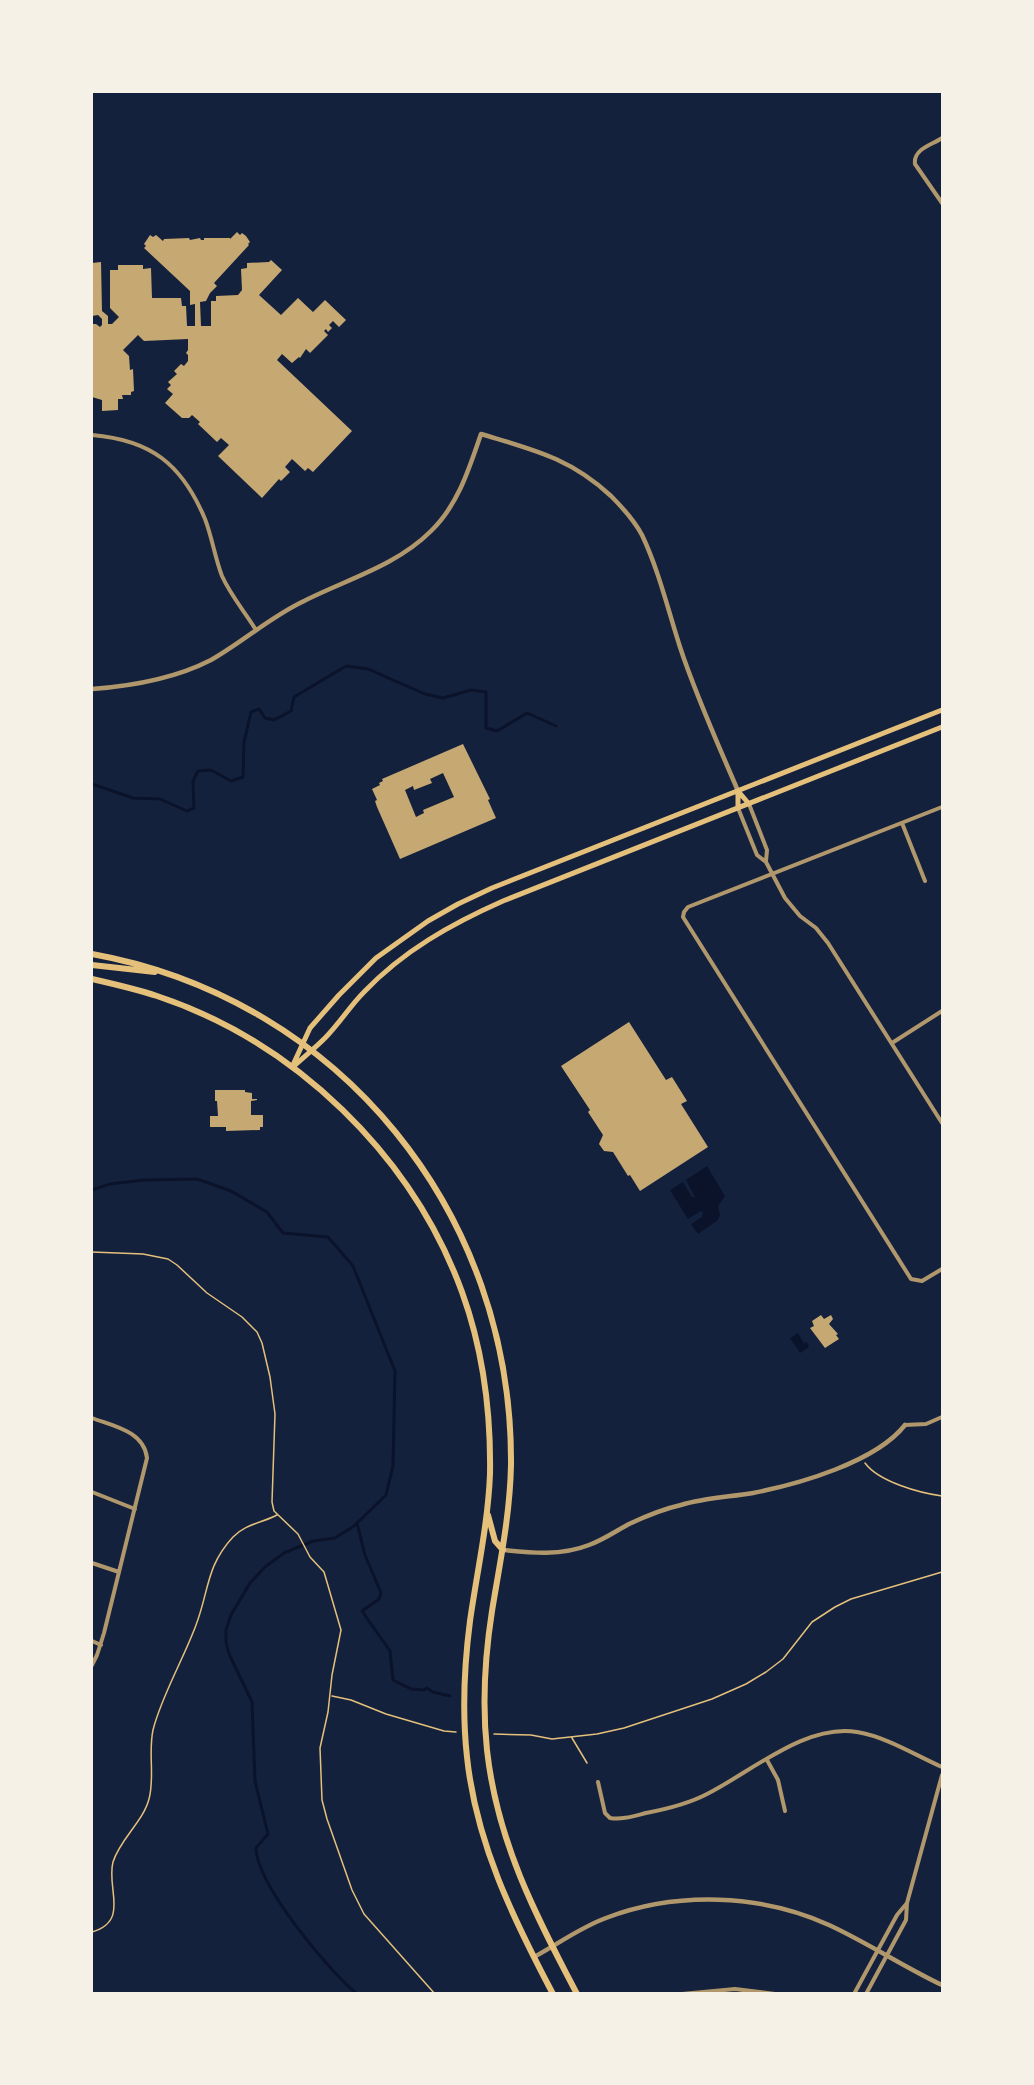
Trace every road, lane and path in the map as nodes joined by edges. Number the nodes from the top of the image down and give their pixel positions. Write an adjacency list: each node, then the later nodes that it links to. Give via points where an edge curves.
1 (942, 138): 2 (street, via 917,152 914,158)
2 (942, 203)
3 (92, 435): 4 (street, via 144,447 166,460 178,474 205,519 230,592)
4 (256, 630): 5 (street, via 213,658 182,672); 8 (street, via 297,604 415,546 433,530 458,494 481,434 534,450 593,480 636,525)
5 (92, 689)
6 (942, 710): 8 (main road)
7 (942, 727): 9 (main road)
8 (738, 791): 9 (main road); 11 (main road); 24 (main road, via 492,888 435,916 370,964 310,1028)
9 (748, 804): 11 (main road); 13 (street)
10 (942, 807): 12 (street)
11 (738, 808): 14 (street); 25 (main road, via 502,901 444,930 386,970)
12 (902, 824): 16 (street); 17 (street)
13 (759, 830): 14 (street); 15 (street, via 767,850)
14 (748, 834): 15 (street, via 757,855)
15 (766, 862): 16 (street)
16 (771, 875): 23 (street, via 792,908 828,943); 29 (street, via 688,907 683,917 911,1279 922,1281)
17 (925, 881)
18 (92, 954): 20 (main road)
19 (92, 965): 20 (main road)
20 (165, 973): 24 (main road, via 234,1001)
21 (92, 979): 26 (main road, via 157,996 198,1012 240,1033)
22 (942, 1011): 23 (street)
23 (892, 1043): 27 (street)
24 (303, 1045): 25 (main road); 26 (main road)
25 (311, 1051): 26 (main road); 39 (main road, via 366,1097 406,1144 446,1205 477,1271 496,1333 509,1413 510,1477)
26 (292, 1067): 37 (main road, via 341,1108 378,1149 420,1206 446,1254 474,1332 487,1400)
27 (942, 1123)
28 (92, 1252): 38 (path, via 168,1259 257,1332 270,1377 275,1414 271,1490)
29 (942, 1269)
30 (942, 1417): 32 (street, via 926,1424)
31 (92, 1418): 36 (street, via 130,1433 146,1449)
32 (905, 1425): 33 (street, via 892,1441)
33 (862, 1458): 35 (path, via 870,1469 892,1482); 39 (street, via 780,1487 670,1508 570,1551)
34 (92, 1492): 36 (street)
35 (942, 1496)
36 (135, 1509): 41 (street)
37 (487, 1509): 39 (main road, via 495,1541); 63 (main road, via 467,1648 467,1757 490,1858)
38 (278, 1515): 46 (path, via 300,1536 307,1552 324,1572 336,1607 341,1630); 58 (path, via 237,1532 211,1571 197,1624 154,1728 147,1805 113,1864 114,1911 107,1924)
39 (503, 1550): 60 (main road, via 488,1647 487,1753 509,1852)
40 (92, 1563): 41 (street)
41 (119, 1572): 44 (street)
42 (942, 1572): 49 (path, via 835,1607 812,1622 783,1659 746,1684 624,1728)
43 (92, 1641): 44 (street)
44 (101, 1645): 45 (street)
45 (92, 1665)
46 (330, 1695): 47 (path, via 444,1731); 67 (path, via 320,1748 322,1800 327,1819 364,1914)
47 (463, 1732)
48 (495, 1734): 49 (path)
49 (572, 1737): 51 (path)
50 (767, 1760): 52 (street, via 803,1740 842,1731 873,1736); 54 (street, via 691,1802 618,1819 605,1813); 55 (street, via 778,1780)
51 (587, 1763)
52 (942, 1767)
53 (942, 1775): 56 (street)
54 (598, 1782)
55 (785, 1811)
56 (907, 1903): 57 (street); 59 (street)
57 (890, 1927): 59 (street); 61 (street)
58 (92, 1932)
59 (900, 1933): 62 (street)
60 (552, 1947): 61 (street, via 621,1913 678,1901 716,1900 756,1903 802,1915); 63 (street); 69 (main road)
61 (878, 1951): 62 (street); 64 (street)
62 (887, 1956): 65 (street); 66 (street)
63 (534, 1957): 68 (main road)
64 (862, 1979): 65 (street); 72 (street)
65 (872, 1984): 73 (street)
66 (942, 1985)
67 (435, 1994)
68 (553, 1994)
69 (577, 1994)
70 (682, 1994): 71 (street, via 735,1989)
71 (775, 1994)
72 (854, 1994)
73 (866, 1994)

